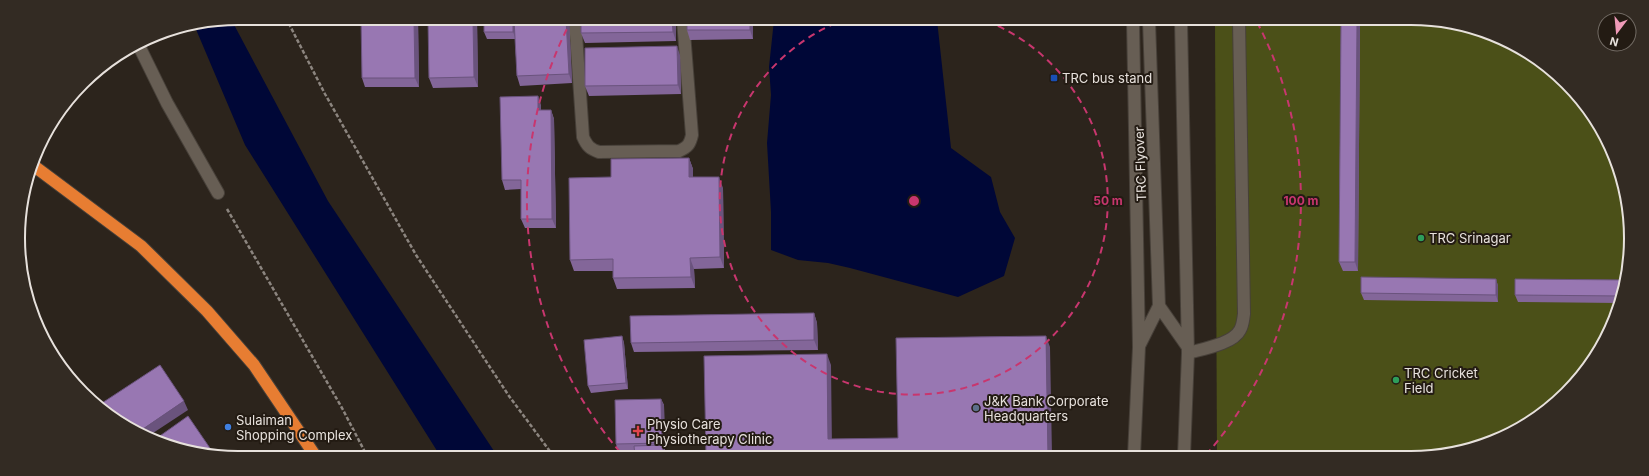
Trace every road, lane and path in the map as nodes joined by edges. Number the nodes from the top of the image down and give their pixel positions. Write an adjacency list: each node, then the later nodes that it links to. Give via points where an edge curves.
1 (290, 25): 16 (path, via 325,94 416,254 509,396)
2 (575, 25): 3 (main road, via 583,137 586,145 599,152 679,151 690,143 692,135)
3 (683, 25)
4 (1133, 25): 12 (main road)
5 (1149, 25): 11 (main road, TRC Flyover)
6 (1181, 25): 13 (main road)
7 (1239, 25): 13 (main road, via 1243,324 1240,331 1226,342)
8 (140, 49): 10 (main road, via 167,103)
9 (37, 168): 14 (highway, via 141,246 207,311 254,365)
10 (218, 193): 15 (path)
11 (1159, 306): 12 (main road, TRC Flyover); 13 (main road)
12 (1139, 347): 17 (main road)
13 (1188, 349): 18 (main road)
14 (312, 451)
15 (364, 451)
16 (550, 451)
17 (1134, 451)
18 (1184, 451)

